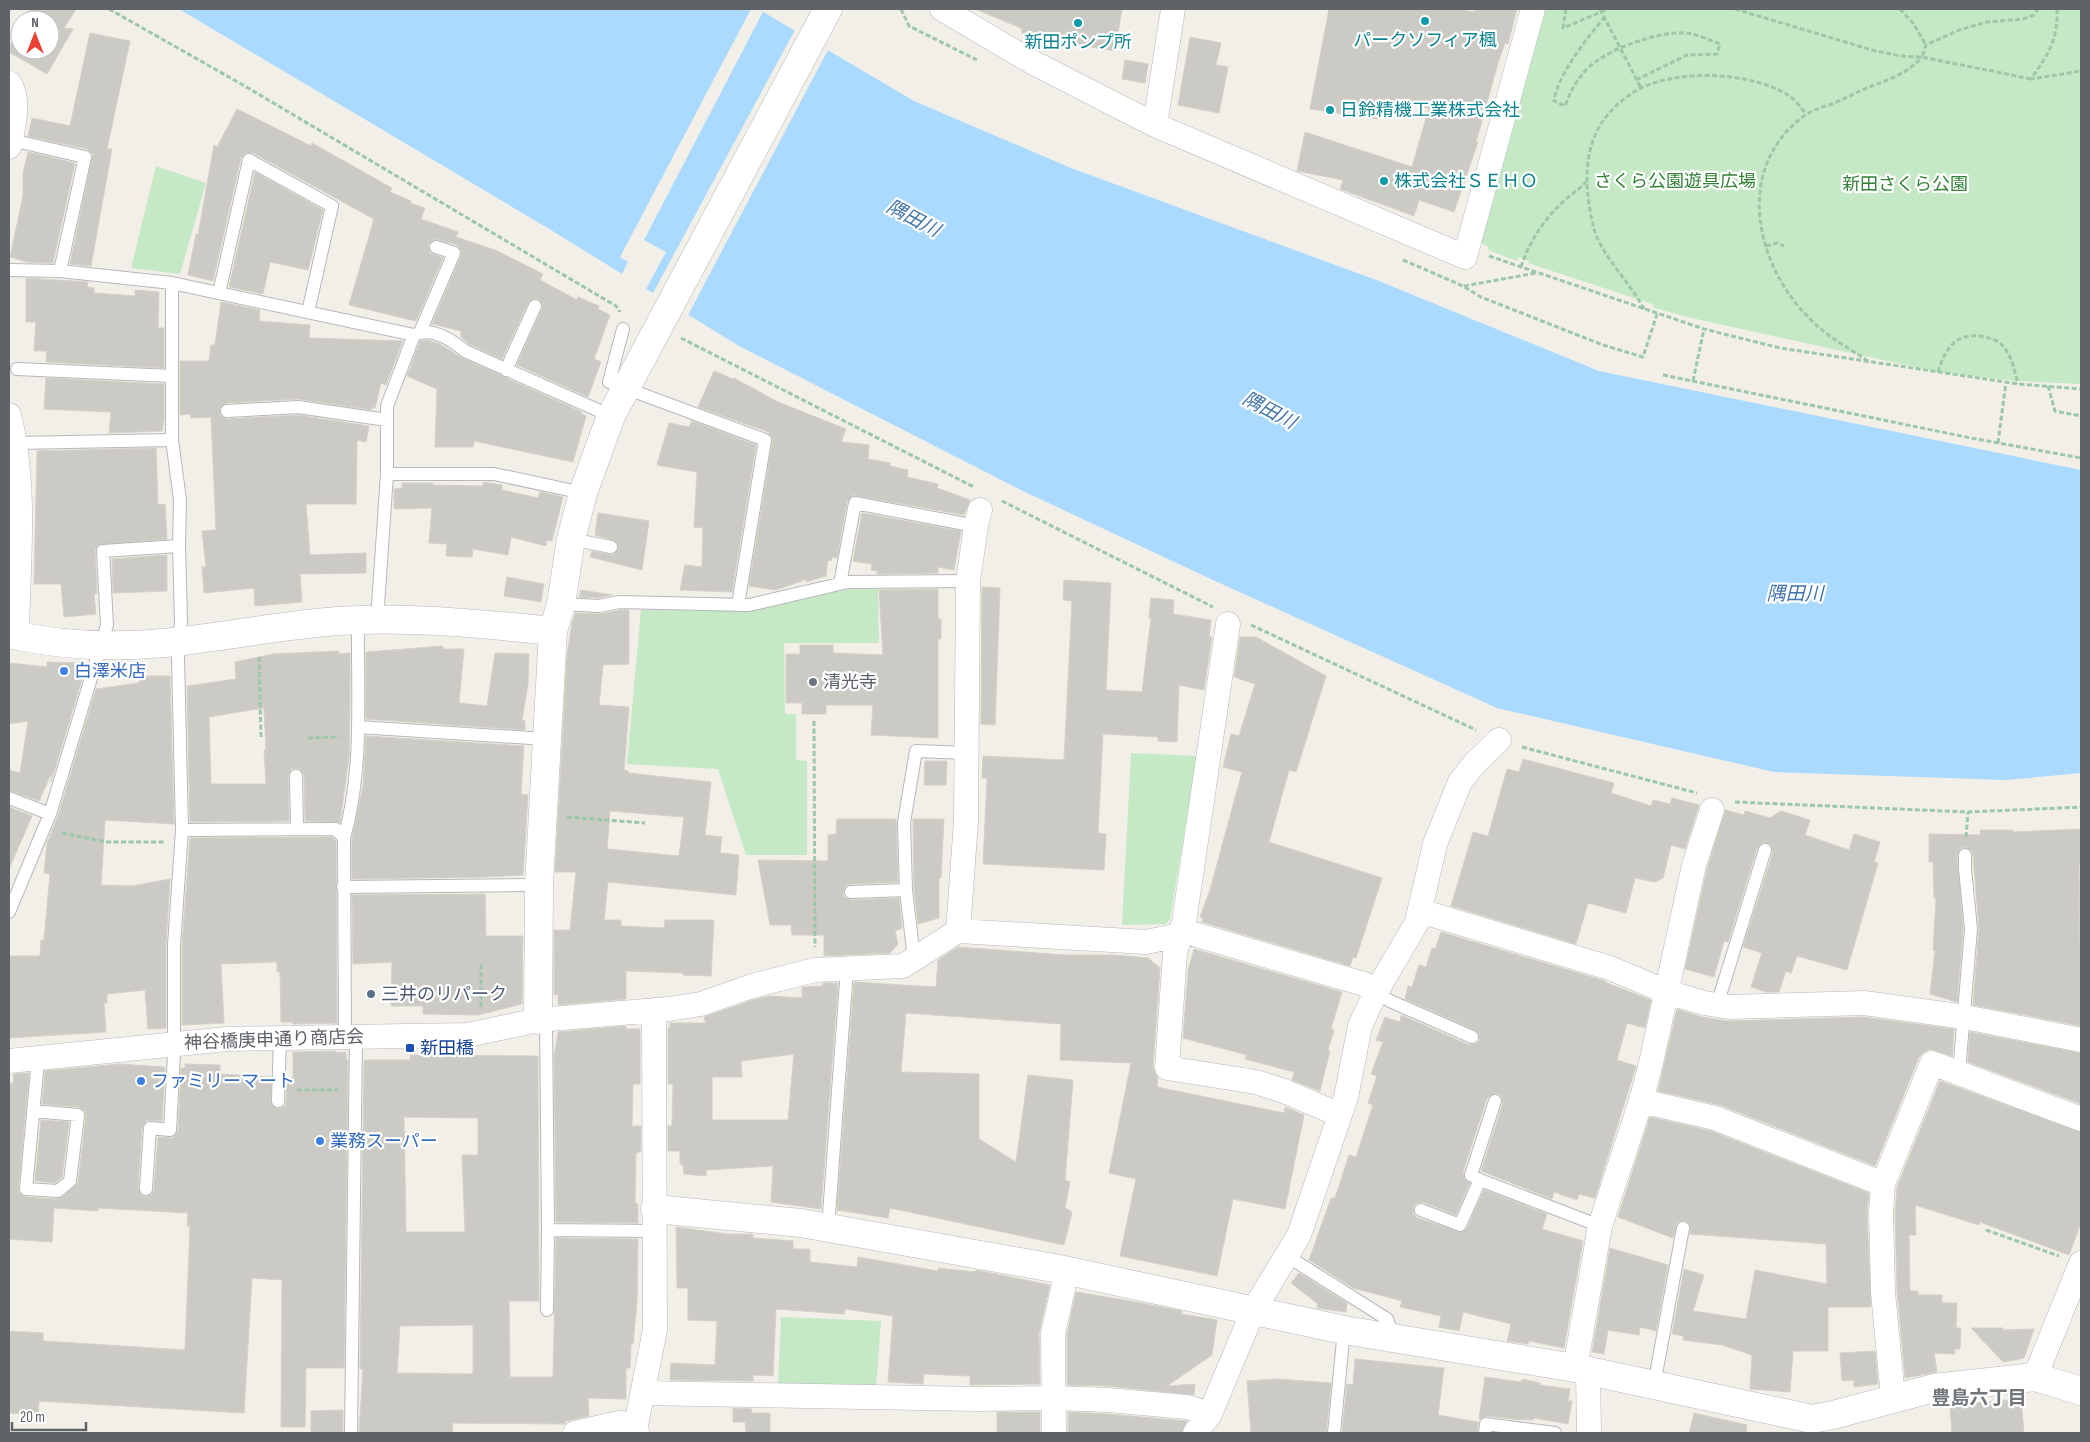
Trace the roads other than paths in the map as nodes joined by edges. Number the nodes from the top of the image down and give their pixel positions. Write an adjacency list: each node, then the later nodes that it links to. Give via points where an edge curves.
1 (828, 9): 20 (street)
2 (942, 9): 6 (street, via 1032,62)
3 (1173, 9): 6 (street)
4 (1533, 9): 6 (street, via 1465,257)
5 (9, 83): 7 (street, via 15,106)
6 (1155, 125)
7 (14, 145): 10 (lane, via 85,157)
8 (436, 247): 16 (lane, via 454,253)
9 (9, 270): 10 (lane)
10 (60, 271): 11 (lane)
11 (172, 283): 12 (lane); 19 (lane)
12 (219, 293): 14 (lane); 14 (lane, via 249,160 332,206)
13 (535, 306): 18 (lane)
14 (308, 312): 16 (lane)
15 (623, 329): 20 (lane, via 609,382)
16 (417, 334): 18 (lane, via 431,332); 24 (lane, via 386,406)
17 (17, 369): 19 (lane)
18 (506, 370): 23 (lane)
19 (172, 376): 25 (lane)
20 (625, 389): 23 (street); 36 (lane, via 765,440)
21 (227, 412): 24 (lane, via 298,407)
22 (9, 415): 26 (street)
23 (611, 416): 28 (street)
24 (386, 420): 27 (lane)
25 (172, 440): 26 (lane); 31 (lane, via 180,500)
26 (16, 442): 40 (street, via 20,509)
27 (386, 474): 28 (lane, via 494,474); 38 (lane)
28 (583, 493): 30 (street)
29 (983, 506): 33 (street); 34 (lane, via 855,503)
30 (571, 539): 32 (lane); 35 (street)
31 (179, 546): 41 (lane); 42 (lane, via 103,551 107,625)
32 (611, 547)
33 (968, 581): 34 (lane); 46 (street)
34 (840, 584): 36 (lane)
35 (561, 604): 36 (lane); 39 (street)
36 (738, 605)
37 (1232, 619): 63 (street, via 1184,922)
38 (367, 620): 39 (street, via 425,620); 41 (street, via 312,623); 43 (lane)
39 (553, 631): 44 (street)
40 (13, 635): 42 (street, via 49,642)
41 (180, 642): 42 (street); 52 (lane)
42 (101, 645): 50 (lane)
43 (357, 732): 44 (lane); 53 (lane, via 356,778)
44 (546, 739): 56 (street)
45 (1499, 740): 60 (street, via 1460,782 1435,844)
46 (967, 753): 58 (lane, via 916,751 904,822); 62 (street)
47 (296, 776): 51 (lane)
48 (9, 798): 50 (lane)
49 (1717, 802): 67 (street, via 1694,865)
50 (50, 814): 61 (lane)
51 (297, 829): 52 (lane); 53 (lane, via 336,829)
52 (181, 836): 76 (lane, via 174,945)
53 (344, 838): 57 (lane)
54 (1766, 850): 68 (lane)
55 (1965, 855): 70 (lane, via 1971,929)
56 (539, 885): 57 (lane); 71 (street)
57 (342, 887): 72 (lane)
58 (906, 890): 59 (lane); 64 (lane)
59 (851, 892)
60 (1420, 911): 66 (street, via 1417,922); 67 (street, via 1610,968)
61 (9, 912)
62 (958, 931): 63 (street, via 1146,942); 64 (street, 神谷橋庚申通り商店会)
63 (1179, 935): 66 (street, via 1190,933 1364,984); 84 (street, via 1168,1068 1256,1082)
64 (914, 959): 65 (street, 神谷橋庚申通り商店会, via 903,966)
65 (847, 969): 69 (street, 神谷橋庚申通り商店会, via 815,970 752,986 701,1004); 92 (lane)
66 (1376, 992): 73 (lane); 84 (street, via 1360,1026)
67 (1666, 992): 68 (street); 82 (street)
68 (1717, 1005): 70 (street, via 1730,1008 1864,1002)
69 (654, 1010): 71 (street, 神谷橋庚申通り商店会); 90 (street)
70 (1965, 1017): 75 (street); 79 (lane)
71 (542, 1020): 72 (street, 神谷橋庚申通り商店会, via 468,1035); 94 (lane)
72 (350, 1037): 74 (street, 神谷橋庚申通り商店会); 112 (lane, via 355,1091)
73 (1472, 1037)
74 (280, 1038): 76 (street, 神谷橋庚申通り商店会); 80 (lane)
75 (2081, 1040)
76 (174, 1044): 77 (street, 神谷橋庚申通り商店会); 88 (lane, via 170,1130 150,1128)
77 (38, 1060): 78 (street, 神谷橋庚申通り商店会); 83 (lane)
78 (9, 1061)
79 (1959, 1072): 85 (street); 87 (street, via 1932,1064)
80 (278, 1095)
81 (1495, 1101): 86 (lane, via 1471,1176)
82 (1641, 1102): 87 (street, via 1716,1118); 91 (street)
83 (33, 1111): 83 (lane, via 26,1188 58,1191 70,1181 78,1115)
84 (1340, 1115): 95 (street, via 1299,1235)
85 (2081, 1119)
86 (1480, 1180): 89 (lane, via 1460,1225); 91 (lane)
87 (1883, 1184): 108 (street, via 1883,1292)
88 (146, 1189)
89 (1421, 1210)
90 (655, 1220): 92 (street, via 801,1223); 94 (lane); 106 (street, via 655,1330)
91 (1600, 1226): 102 (street)
92 (828, 1228): 97 (street)
93 (1682, 1228): 104 (lane)
94 (548, 1230): 98 (lane)
95 (1287, 1256): 99 (street); 101 (lane, via 1387,1319)
96 (2081, 1263): 103 (street)
97 (1067, 1271): 99 (street); 107 (street, via 1053,1333)
98 (547, 1310)
99 (1253, 1311): 100 (street); 109 (street)
100 (1344, 1330): 101 (street); 116 (lane)
101 (1394, 1338): 102 (street)
102 (1581, 1369): 104 (street); 119 (street)
103 (2035, 1377): 105 (street); 108 (street, via 1934,1388)
104 (1654, 1385): 110 (street)
105 (2081, 1391)
106 (644, 1392): 107 (street); 111 (street)
107 (1054, 1398): 109 (street, via 1187,1407); 114 (street)
108 (1893, 1398): 110 (street, via 1833,1415)
109 (1210, 1414): 115 (street)
110 (1810, 1426)
111 (637, 1429): 113 (street, via 619,1423)
112 (351, 1433)
113 (575, 1433)
114 (1054, 1433)
115 (1195, 1433)
116 (1334, 1433)
117 (1485, 1433): 118 (lane, via 1486,1424)
118 (1555, 1433)
119 (1589, 1433)

